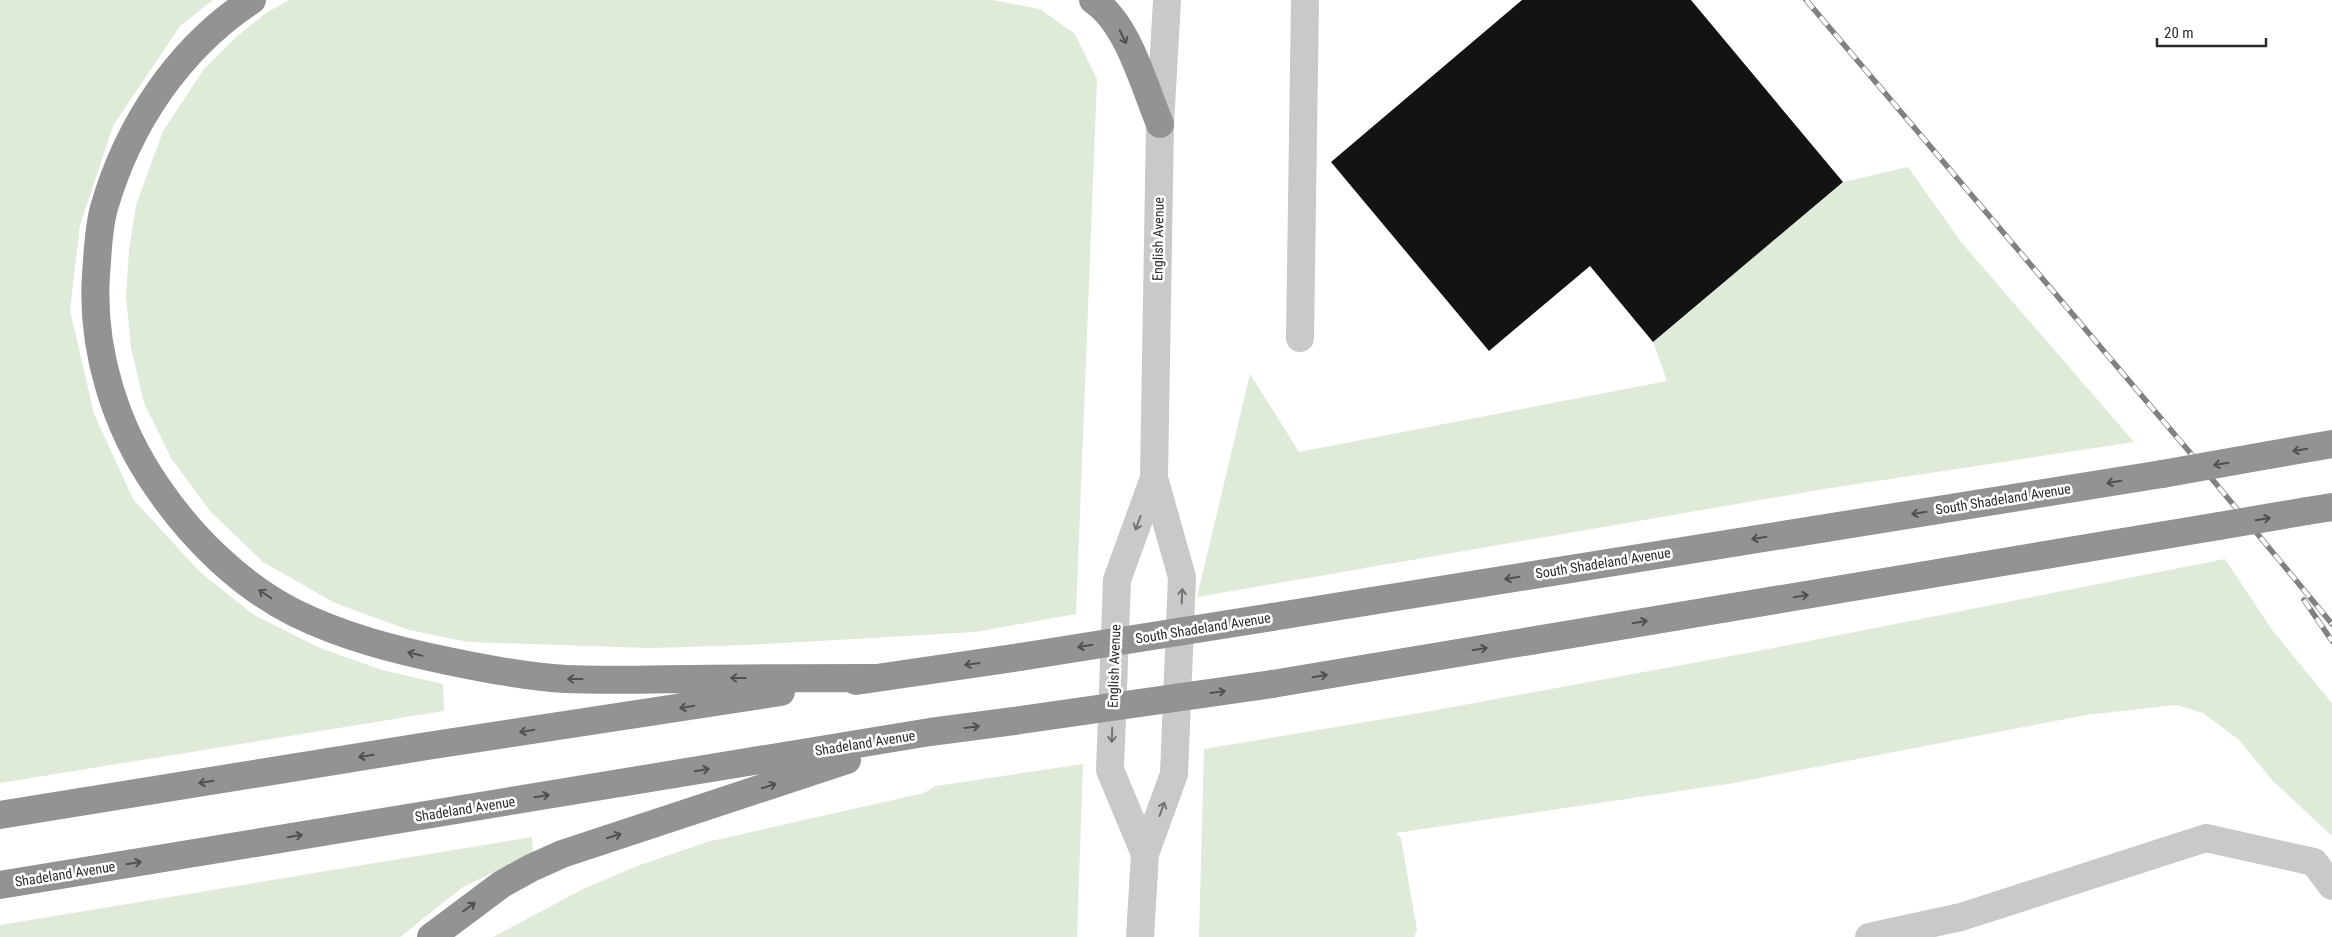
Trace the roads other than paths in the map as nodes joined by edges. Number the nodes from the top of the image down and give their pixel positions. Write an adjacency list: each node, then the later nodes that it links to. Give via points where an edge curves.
1 (252, 0): 10 (highway, one-way to 1, via 568,679 420,655 345,635 295,613 246,581 192,529 163,496 138,458 107,378 97,327 95,292 100,230 104,208 138,124 199,43)
2 (1093, 0): 5 (highway, one-way to 5, via 1120,30)
3 (1167, 0): 5 (street, English Avenue)
4 (1305, 0): 6 (street)
5 (1160, 124): 8 (street, English Avenue)
6 (1300, 338)
7 (2332, 444): 10 (highway, South Shadeland Avenue, one-way to 10, bridge, via 1272,617)
8 (1154, 478): 13 (street, English Avenue, one-way to 8, via 1174,774 1182,577); 13 (street, English Avenue, one-way to 13, via 1118,580 1110,770)
9 (2320, 509): 11 (highway, one-way to 9, bridge, via 1272,684)
10 (874, 678): 12 (highway, one-way to 12)
11 (930, 732): 14 (highway, Shadeland Avenue, one-way to 11); 16 (highway, one-way to 11, via 502,884 562,854)
12 (0, 815)
13 (1145, 854): 17 (street, English Avenue)
14 (0, 885)
15 (2332, 886): 18 (street, via 2314,862 2206,838 1961,917)
16 (431, 937)
17 (1140, 937)
18 (1869, 937)

